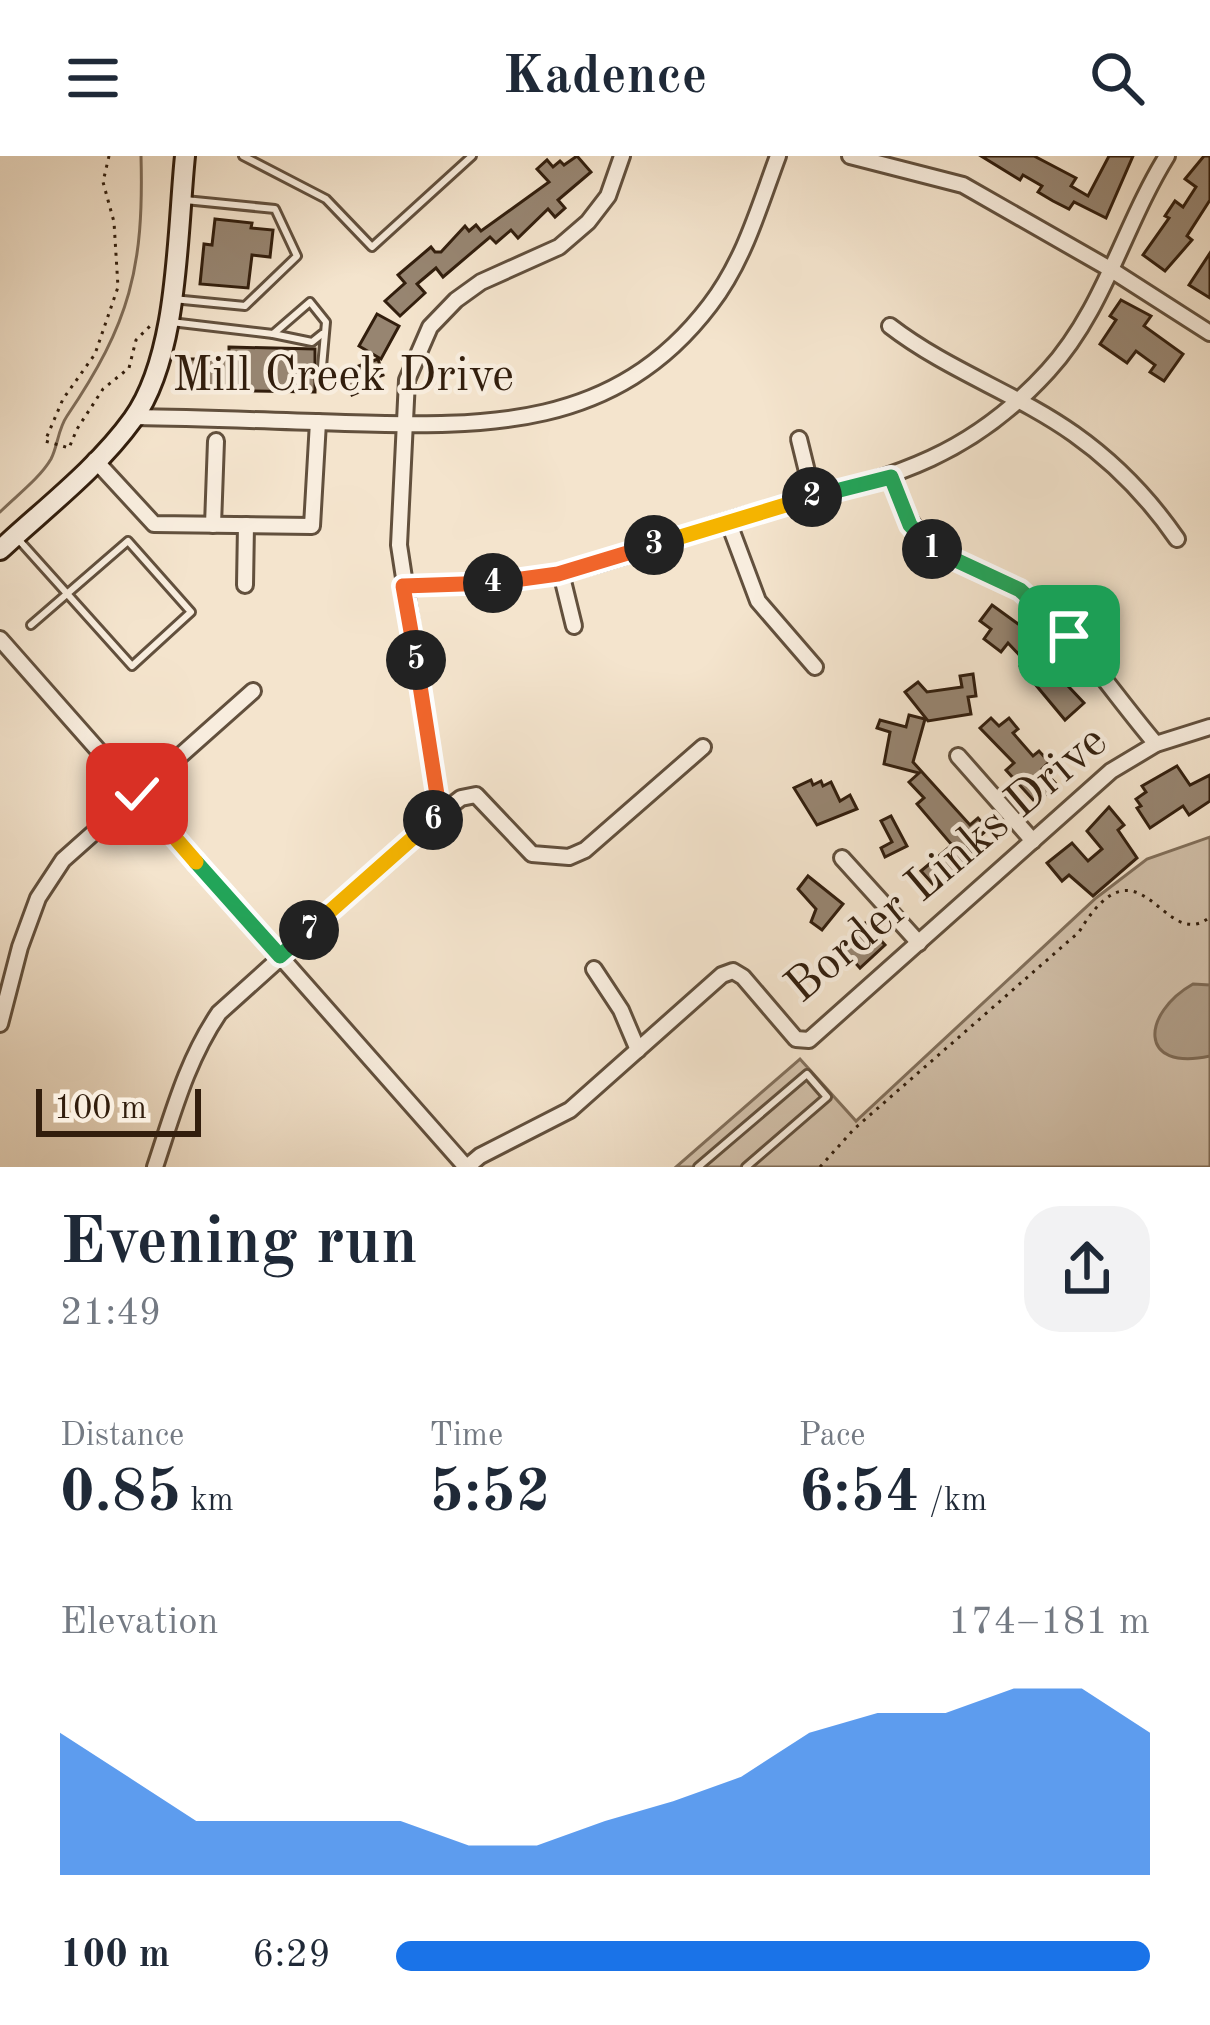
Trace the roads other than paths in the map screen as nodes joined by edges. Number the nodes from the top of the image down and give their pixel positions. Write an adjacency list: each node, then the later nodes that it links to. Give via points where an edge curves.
1 (185, 156): 8 (street)
2 (243, 156): 3 (lane, via 326,199 372,247)
3 (472, 156)
4 (622, 156): 20 (street, via 608,196 559,247 481,282 430,326 406,380)
5 (778, 156): 20 (street, Mill Creek Drive, via 745,248 711,305 666,352 573,406 514,422)
6 (850, 156): 9 (street, via 963,184)
7 (1167, 156): 9 (street)
8 (181, 200): 10 (street); 10 (lane, via 275,209 297,256 245,306)
9 (1110, 269): 13 (street); 17 (street, via 1084,323)
10 (170, 299): 11 (street)
11 (162, 321): 14 (lane); 18 (street, via 152,380)
12 (890, 326): 17 (street)
13 (1210, 333)
14 (273, 334): 15 (lane, via 312,342); 15 (lane, via 310,302 326,322)
15 (322, 334): 16 (lane)
16 (321, 378)
17 (1018, 401): 24 (street, via 962,444); 30 (street, via 1117,466)
18 (135, 417): 19 (street, Mill Creek Drive); 23 (street)
19 (318, 422): 20 (street, Mill Creek Drive); 28 (street, via 312,526)
20 (402, 424): 34 (street)
21 (799, 439): 25 (street)
22 (216, 441): 27 (street)
23 (95, 460): 27 (street, via 154,524); 29 (street)
24 (891, 477): 25 (street); 42 (street, via 910,525 930,548 1043,609)
25 (813, 496): 26 (street)
26 (728, 520): 32 (street); 39 (street, via 758,601)
27 (213, 525): 28 (street)
28 (246, 525): 33 (street)
29 (15, 536): 31 (street); 35 (lane)
30 (1178, 539)
31 (0, 550)
32 (561, 573): 34 (street); 37 (street)
33 (245, 585)
34 (403, 586): 46 (street)
35 (66, 593): 35 (lane, via 132,666 191,612 128,541); 36 (lane)
36 (31, 625)
37 (574, 626)
38 (0, 639): 45 (street)
39 (815, 667)
40 (254, 692): 45 (street)
41 (1210, 727): 42 (street, Border Links Drive)
42 (1156, 745): 47 (street, Border Links Drive, via 1111,771)
43 (703, 747): 46 (street, via 569,857 532,854 476,795)
44 (958, 756): 47 (street)
45 (137, 794): 50 (street); 52 (street, via 63,860 38,898)
46 (440, 814): 50 (street)
47 (1034, 841): 49 (street, Border Links Drive)
48 (842, 858): 49 (street)
49 (920, 943): 53 (street, Border Links Drive, via 809,1040 796,1039 734,971)
50 (280, 956): 54 (street, via 218,1012 199,1042); 55 (street)
51 (594, 969): 53 (street)
52 (0, 1024)
53 (638, 1050): 55 (street, Border Links Drive, via 571,1110)
54 (155, 1167)
55 (467, 1167)
56 (698, 1167): 57 (lane, via 807,1074 827,1097)
57 (746, 1167)

